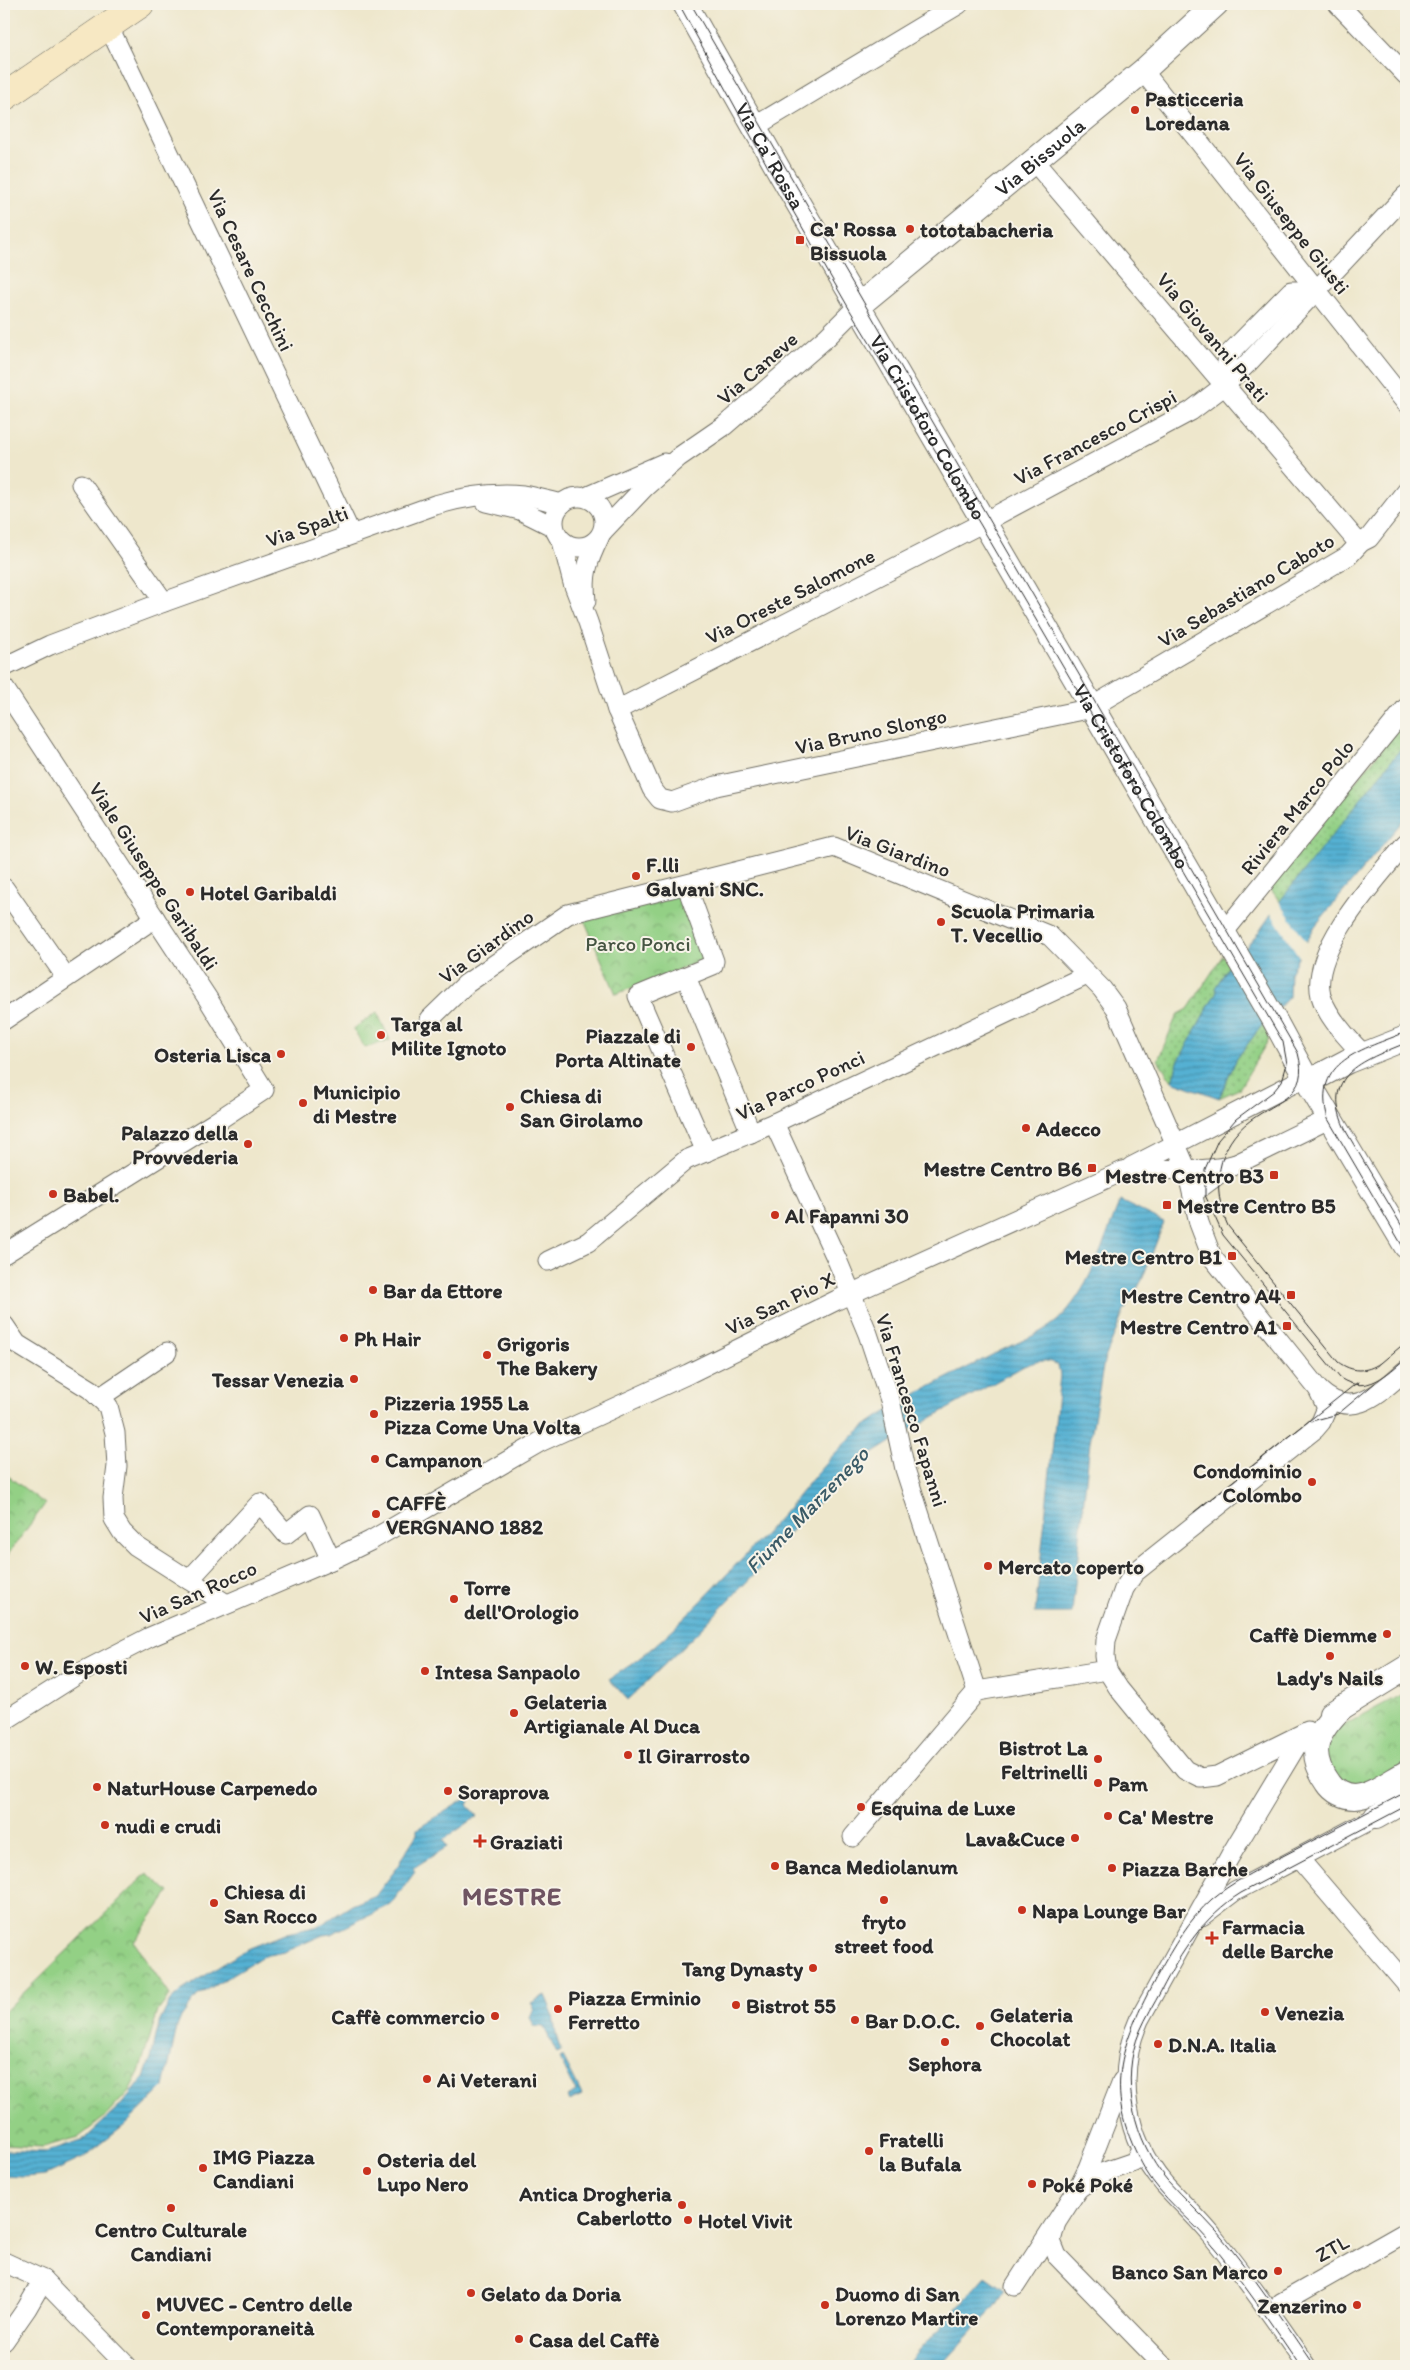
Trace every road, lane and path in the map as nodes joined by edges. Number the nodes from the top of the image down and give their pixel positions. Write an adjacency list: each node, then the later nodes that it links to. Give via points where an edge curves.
1 (140, 4): 6 (main road)
2 (685, 4): 10 (street, Via Ca' Rossa)
3 (959, 4): 10 (street)
4 (1216, 4): 7 (street, Via Bissuola)
5 (1338, 4): 8 (street)
6 (108, 25): 9 (main road); 24 (street, Via Cesare Cecchini)
7 (1143, 70): 11 (street, Via Bissuola); 13 (street, Via Giuseppe Giusti)
8 (1406, 75)
9 (4, 97)
10 (754, 127): 14 (street, Via Ca' Rossa)
11 (1033, 160): 14 (street, Via Bissuola); 15 (street, Via Giovanni Prati)
12 (1406, 195): 13 (street)
13 (1317, 291): 15 (street, Via Francesco Crispi); 16 (street, Via Giuseppe Giusti)
14 (858, 306): 17 (street, Via Caneve, via 724,426); 23 (street, Via Cristoforo Colombo)
15 (1224, 386): 23 (street, Via Francesco Crispi, via 1191,411); 27 (street, Via Giovanni Prati)
16 (1406, 403)
17 (679, 457): 20 (street, Via Caneve); 26 (street, Via Caneve, via 644,488)
18 (81, 484): 28 (street)
19 (1406, 491): 27 (street, Via Sebastiano Caboto, via 1369,538)
20 (586, 497): 22 (street, via 569,499); 26 (street, via 600,506 605,523)
21 (466, 498): 22 (street, Via Spalti, via 525,495); 24 (street, Via Spalti, via 435,505); 25 (street, Via Spalti, via 520,510)
22 (562, 504): 25 (street, via 554,519)
23 (984, 522): 32 (street, Via Cristoforo Colombo); 34 (street, Via Oreste Salomone)
24 (351, 534): 28 (street, Via Spalti)
25 (558, 534): 26 (street, via 576,548 584,547); 29 (street, Via Caneve)
26 (601, 535): 29 (street, Via Caneve, via 586,564 584,581)
27 (1361, 542): 32 (street, Via Sebastiano Caboto, via 1348,556)
28 (164, 602): 30 (street, Via Spalti, via 50,645)
29 (588, 622): 34 (street, Via Caneve)
30 (4, 667)
31 (4, 688): 39 (street, Viale Giuseppe Garibaldi)
32 (1092, 707): 35 (street, Via Bruno Slongo, via 716,786 672,802); 40 (street, Via Cristoforo Colombo)
33 (1406, 708): 40 (street, Riviera Marco Polo)
34 (617, 710): 35 (street, Via Caneve, via 652,789)
35 (660, 799)
36 (1406, 843): 47 (street, via 1348,916 1321,968 1319,982 1326,1008)
37 (692, 884): 41 (street, Via Giardino, via 834,847 1050,936); 43 (street, via 690,895 714,961 713,965); 44 (street, Via Giardino, via 568,914 466,984)
38 (4, 888): 42 (street)
39 (155, 918): 42 (street); 59 (street, Viale Giuseppe Garibaldi, via 264,1090)
40 (1223, 933): 48 (street, Via Cristoforo Colombo)
41 (1087, 975): 50 (street, Via Parco Ponci); 52 (street, Via Giardino, via 1116,1008)
42 (66, 977): 45 (street)
43 (686, 977): 51 (street); 53 (street, via 638,996)
44 (430, 1019)
45 (4, 1020)
46 (1406, 1038): 47 (street)
47 (1364, 1055): 48 (street)
48 (1307, 1079): 49 (street, Via Cristoforo Colombo); 52 (street)
49 (1331, 1118): 54 (street); 58 (street, Via Cristoforo Colombo)
50 (774, 1123): 51 (street, Via Parco Ponci); 61 (street, Via Francesco Fapanni)
51 (751, 1133): 53 (street, Via Parco Ponci)
52 (1175, 1143): 55 (street, Via Giardino); 56 (street)
53 (706, 1152): 60 (street, Via Parco Ponci, via 686,1160 588,1242)
54 (1236, 1164): 55 (street, Via San Pio X); 57 (street)
55 (1187, 1170): 56 (street, Via San Pio X, via 1147,1168); 57 (street, Via Giardino)
56 (1123, 1171): 61 (street, Via San Pio X)
57 (1193, 1193): 65 (street, Via Giardino, via 1205,1242 1217,1265)
58 (1406, 1246)
59 (4, 1254)
60 (548, 1261)
61 (852, 1294): 67 (street, Via San Pio X, via 540,1442); 73 (street, Via Francesco Fapanni, via 892,1409 906,1469)
62 (4, 1325): 66 (street, via 17,1344 90,1389)
63 (168, 1352): 66 (street)
64 (1406, 1370): 65 (street, via 1361,1403 1333,1401)
65 (1318, 1389): 72 (street, via 1327,1408 1315,1429 1134,1573 1124,1589 1106,1640)
66 (99, 1398): 69 (street, via 108,1406 115,1433 114,1519 136,1546)
67 (408, 1519): 68 (street, Via San Rocco)
68 (331, 1560): 69 (street, via 310,1515 286,1534 260,1503); 70 (street, Via San Rocco)
69 (189, 1580): 70 (street)
70 (225, 1604): 75 (street, Via San Rocco, via 150,1637)
71 (1406, 1668): 74 (street)
72 (1107, 1670): 73 (street); 76 (street, via 1185,1770 1201,1778 1217,1776)
73 (977, 1691): 80 (street)
74 (1343, 1706): 76 (street); 77 (street, via 1325,1726 1316,1748 1317,1763 1330,1786 1356,1797)
75 (6, 1714)
76 (1305, 1734): 83 (street, via 1230,1856)
77 (1406, 1773)
78 (1406, 1800): 79 (street)
79 (1376, 1817): 81 (street)
80 (853, 1838)
81 (1300, 1860): 82 (street); 83 (street, via 1222,1899); 85 (street)
82 (1342, 1913)
83 (1192, 1926): 87 (street, via 1139,2020)
84 (1366, 1942): 86 (street)
85 (1406, 1984)
86 (1406, 1989)
87 (1127, 2068): 88 (street, via 1127,2103); 89 (street)
88 (1142, 2149): 89 (street, via 1134,2162 1094,2176); 99 (street, via 1164,2184 1212,2236)
89 (1077, 2190): 90 (street)
90 (1056, 2222): 94 (street); 98 (street, via 1052,2241 1056,2256)
91 (1406, 2232): 95 (street, ZTL)
92 (4, 2262): 93 (street)
93 (43, 2280): 96 (street); 97 (street)
94 (1015, 2286)
95 (1281, 2303)
96 (4, 2341)
97 (127, 2366)
98 (1164, 2366)
99 (1307, 2366)

